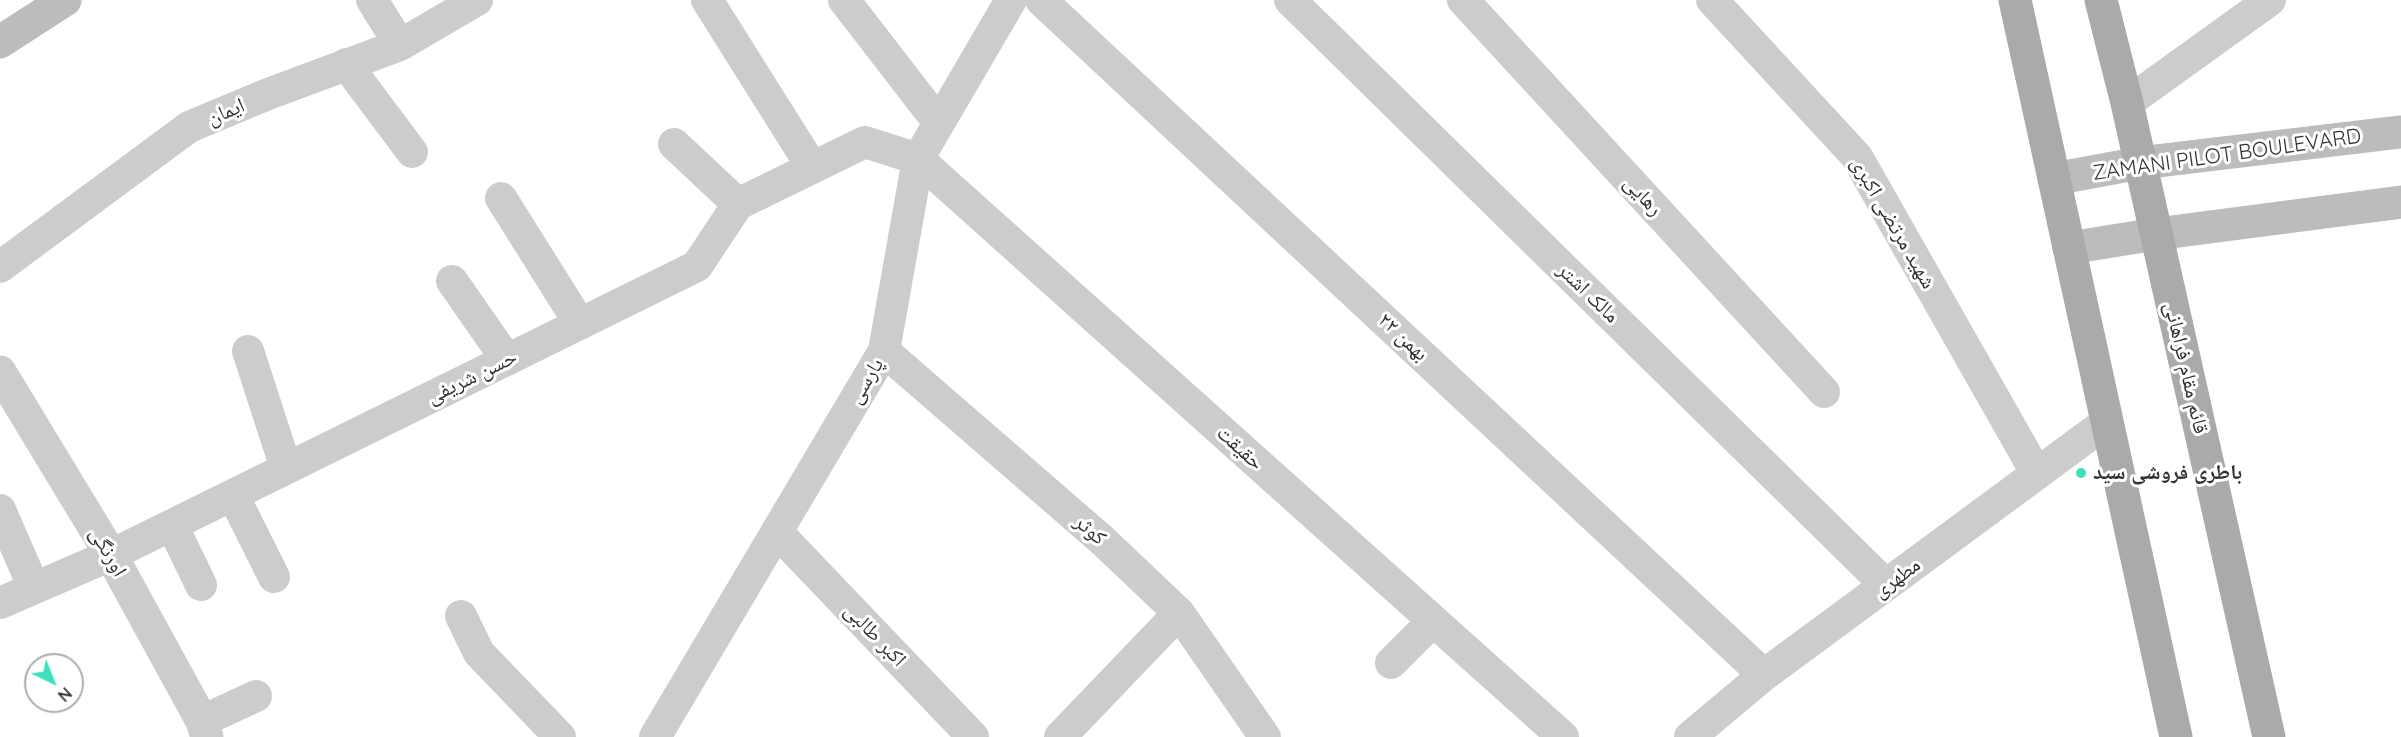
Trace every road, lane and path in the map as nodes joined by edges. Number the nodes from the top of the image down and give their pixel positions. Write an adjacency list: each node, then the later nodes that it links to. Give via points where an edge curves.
1 (65, 0): 14 (main road)
2 (372, 0): 15 (street)
3 (477, 0): 15 (street, ایمان)
4 (707, 0): 24 (street)
5 (844, 0): 18 (street)
6 (1011, 0): 18 (street, پارسی)
7 (1041, 0): 56 (street, ۲۲ بهمن)
8 (1290, 0): 49 (street, مالک اشتر)
9 (1463, 0): 38 (street, رهایی)
10 (1712, 0): 41 (street, شهید مرتضی اکبری, via 1857,157)
11 (2015, 0): 25 (main road)
12 (2101, 0): 17 (main road, قائم مقام فراهانی)
13 (2270, 0): 17 (street)
14 (0, 42)
15 (400, 45): 16 (street, ایمان)
16 (346, 64): 21 (street); 31 (street, ایمان, via 189,128)
17 (2127, 104): 23 (main road, قائم مقام فراهانی)
18 (939, 123): 22 (street, پارسی)
19 (2401, 132): 23 (main road, ZAMANI PILOT BOULEVARD)
20 (674, 144): 28 (street)
21 (412, 152)
22 (918, 159): 24 (street, حسن شریفی, via 865,141); 35 (street, پارسی); 54 (street, حقیقت)
23 (2140, 163): 25 (main road, ZAMANI PILOT BOULEVARD); 29 (main road, قائم مقام فراهانی)
24 (812, 167): 28 (street, حسن شریفی)
25 (2054, 179): 30 (main road)
26 (501, 198): 33 (street)
27 (2401, 202): 29 (main road)
28 (738, 204): 33 (street, حسن شریفی, via 697,266)
29 (2156, 234): 30 (main road); 67 (main road, قائم مقام فراهانی)
30 (2069, 248): 39 (main road)
31 (0, 267)
32 (453, 281): 36 (street)
33 (580, 324): 36 (street, حسن شریفی)
34 (248, 351): 40 (street)
35 (884, 351): 45 (street, پارسی); 52 (street, کوثر, via 1102,540)
36 (507, 360): 40 (street, حسن شریفی)
37 (0, 372): 46 (street, اورنگی)
38 (1824, 392)
39 (2107, 422): 41 (street, مطهری); 66 (main road)
40 (286, 468): 42 (street, حسن شریفی)
41 (2037, 474): 49 (street, مطهری)
42 (233, 495): 44 (street, حسن شریفی); 47 (street)
43 (0, 510): 50 (street)
44 (172, 525): 46 (street, حسن شریفی); 48 (street)
45 (777, 532): 59 (street, پارسی); 61 (street, اکبر طالبی)
46 (111, 555): 50 (street, حسن شریفی); 58 (street, اورنگی)
47 (274, 578)
48 (201, 585)
49 (1886, 585): 56 (street, مطهری)
50 (34, 588): 51 (street, حسن شریفی)
51 (0, 603)
52 (1179, 613): 62 (street); 63 (street, کوثر)
53 (460, 616): 60 (street, via 479,654)
54 (1433, 621): 55 (street); 64 (street, حقیقت)
55 (1390, 663)
56 (1764, 675): 65 (street, مطهری)
57 (256, 696): 58 (street)
58 (204, 729)
59 (664, 733)
60 (560, 737)
61 (973, 737)
62 (1060, 737)
63 (1264, 737)
64 (1563, 737)
65 (1690, 737)
66 (2176, 737)
67 (2269, 737)

